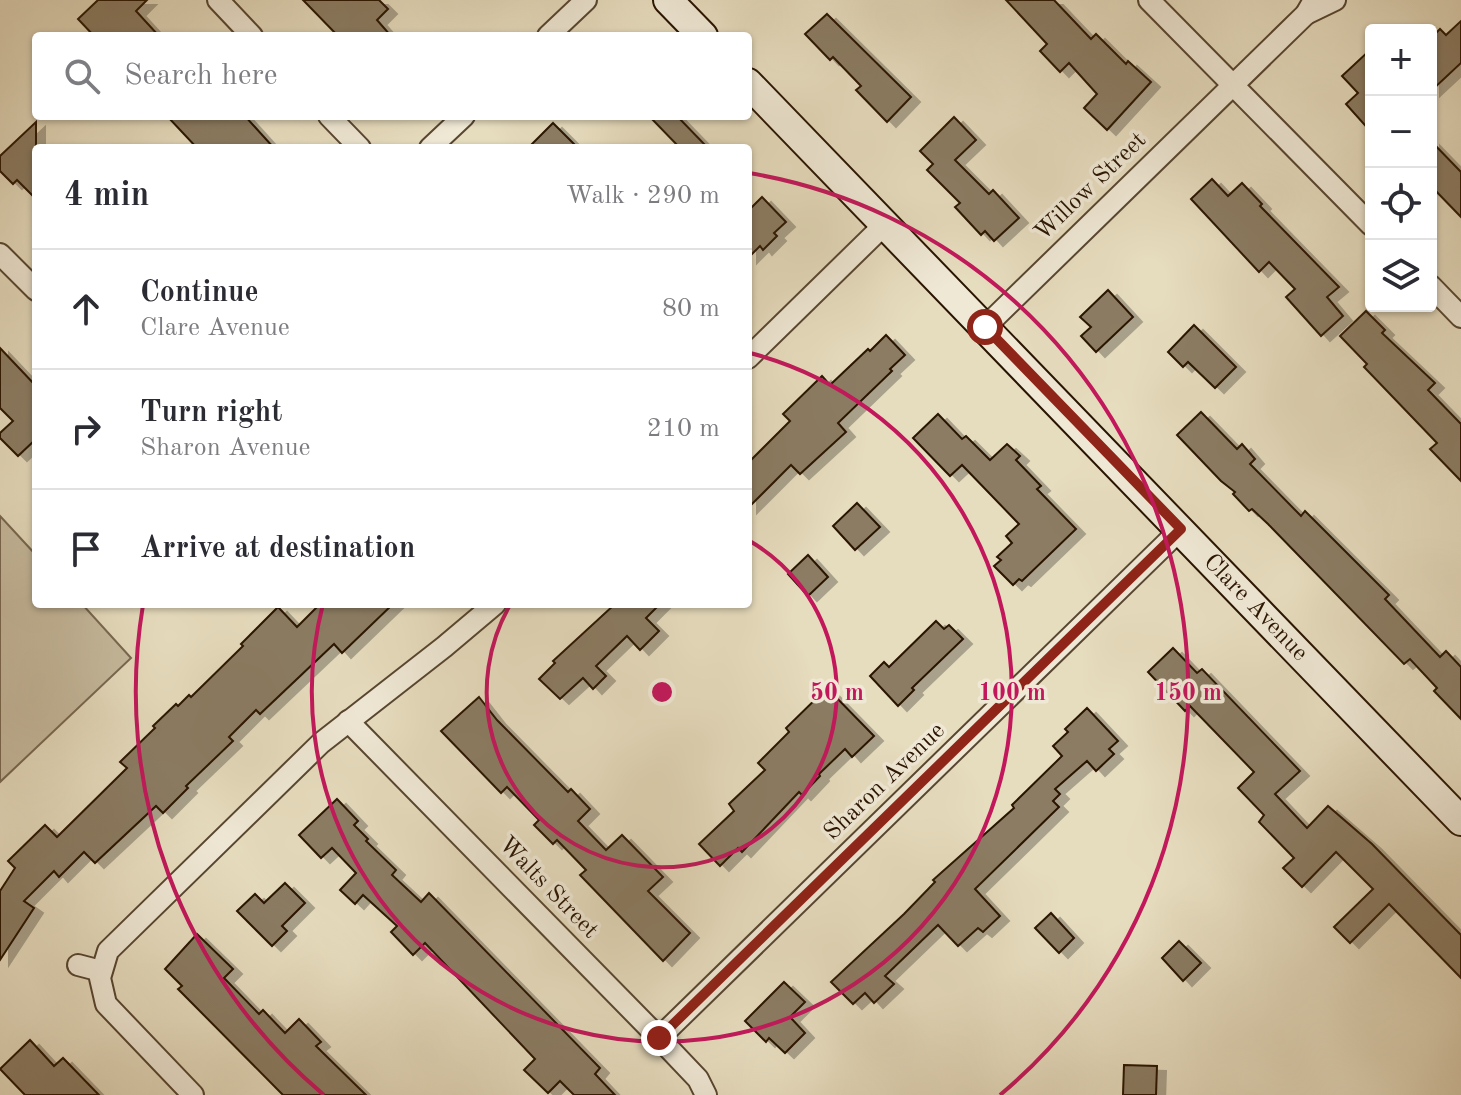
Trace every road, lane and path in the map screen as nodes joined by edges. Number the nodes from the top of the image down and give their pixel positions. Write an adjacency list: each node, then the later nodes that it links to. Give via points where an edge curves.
1 (218, 0): 7 (street)
2 (586, 0): 8 (street)
3 (668, 0): 9 (street)
4 (1149, 0): 10 (street)
5 (1335, 0): 6 (street, Willow Street)
6 (1310, 7): 10 (street, Willow Street)
7 (248, 32)
8 (552, 32)
9 (699, 32)
10 (1233, 85): 16 (street); 22 (street, Willow Street)
11 (752, 87): 17 (street, Clare Avenue)
12 (333, 120): 14 (street)
13 (460, 120): 15 (street)
14 (356, 144)
15 (434, 144)
16 (1365, 219)
17 (884, 225): 22 (street, Clare Avenue); 23 (street)
18 (0, 254): 19 (street)
19 (32, 286)
20 (1437, 292): 21 (street)
21 (1461, 317)
22 (985, 327): 24 (street, Clare Avenue)
23 (752, 354)
24 (1181, 529): 27 (street, Clare Avenue); 30 (street, Sharon Avenue)
25 (490, 608): 26 (street)
26 (348, 721): 29 (street, via 117,940); 30 (street, Walts Street)
27 (1461, 821)
28 (78, 965): 29 (street)
29 (101, 971): 31 (street, via 106,1004)
30 (659, 1038): 32 (street, Walts Street, via 698,1079)
31 (193, 1095)
32 (706, 1095)

